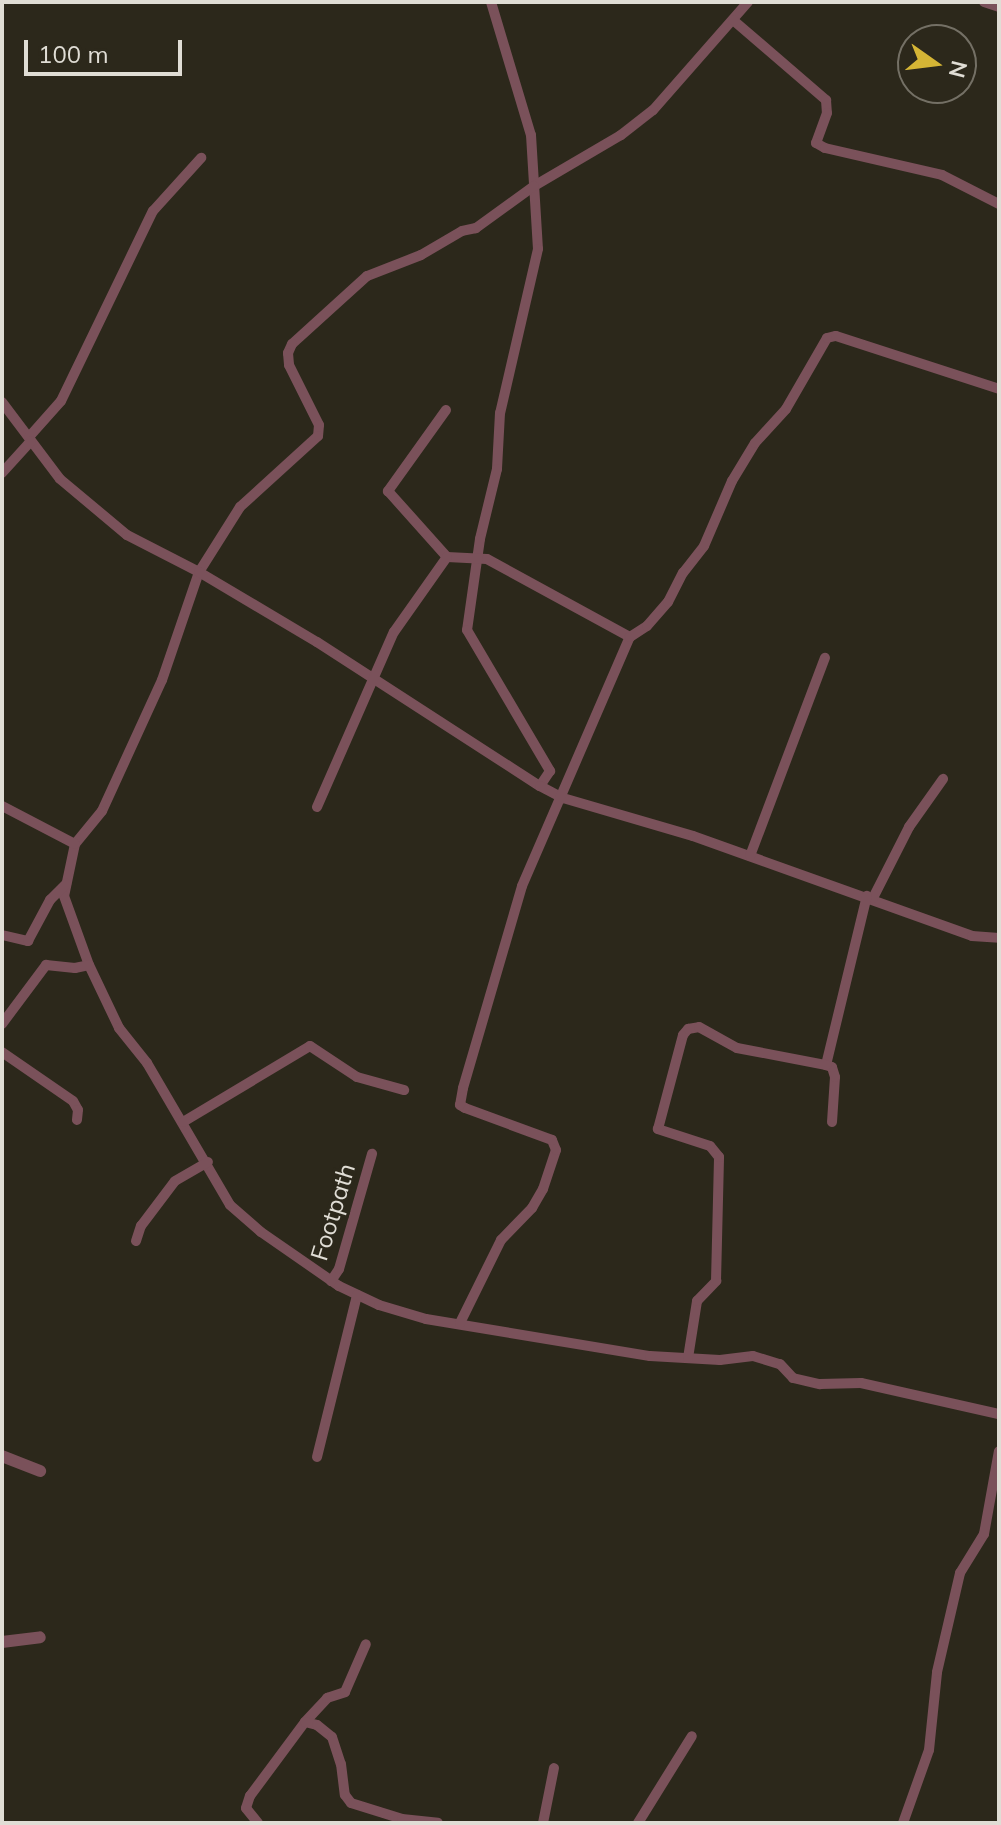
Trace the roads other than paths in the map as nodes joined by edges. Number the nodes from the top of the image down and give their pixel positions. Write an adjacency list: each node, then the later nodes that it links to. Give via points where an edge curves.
1 (491, 2): 7 (street, via 531,135)
2 (748, 2): 5 (street)
3 (984, 2): 4 (street)
4 (999, 7)
5 (733, 20): 7 (street, via 653,110); 8 (street, via 826,100 816,143 942,175)
6 (201, 158): 12 (street, via 153,211 61,401)
7 (534, 186): 15 (street, via 538,249 500,413 497,469); 16 (street, via 476,228 367,276 292,344 289,365 319,425 318,436 240,507)
8 (999, 204)
9 (999, 389): 17 (street, via 836,336 827,338 786,409 755,443 732,481 704,546 668,602)
10 (2, 402): 12 (street)
11 (446, 410): 14 (street, via 388,491)
12 (30, 439): 13 (street); 16 (street, via 60,479 127,535)
13 (2, 473)
14 (447, 557): 15 (street); 19 (street, via 394,632)
15 (477, 559): 17 (street, via 487,559); 21 (street, via 467,630 550,771)
16 (199, 572): 19 (street); 25 (street, via 162,680 102,811)
17 (630, 637): 22 (street)
18 (825, 658): 26 (street)
19 (375, 680): 21 (street); 24 (street)
20 (943, 779): 28 (street)
21 (540, 786): 22 (street)
22 (563, 798): 26 (street); 44 (street, via 522,886 460,1105 552,1140 556,1150 543,1189 501,1240)
23 (2, 806): 25 (street)
24 (317, 807)
25 (75, 844): 27 (street)
26 (750, 856): 28 (street)
27 (66, 884): 29 (street, via 50,900 28,941); 31 (street, via 64,896)
28 (870, 897): 30 (street, via 972,936); 34 (street)
29 (2, 935)
30 (999, 938)
31 (89, 965): 32 (street, via 46,965); 37 (street, via 119,1028)
32 (2, 1024)
33 (2, 1052): 36 (street, via 73,1101)
34 (826, 1065): 38 (street, via 835,1077); 45 (street, via 737,1048 699,1027 683,1035 658,1129 710,1146 719,1157 716,1281 697,1301)
35 (404, 1090): 37 (street, via 357,1077 310,1046)
36 (77, 1120)
37 (183, 1122): 40 (street)
38 (832, 1122)
39 (372, 1154): 42 (street, Footpath)
40 (208, 1162): 41 (street, via 175,1181); 42 (street, via 230,1205)
41 (136, 1241)
42 (331, 1281): 43 (street)
43 (357, 1295): 44 (street, via 426,1319); 49 (street)
44 (460, 1323): 45 (street)
45 (688, 1358): 46 (street, via 753,1356 780,1364 793,1378 820,1384 861,1383)
46 (999, 1414)
47 (999, 1451): 61 (street, via 984,1534 960,1573 937,1672 929,1750)
48 (2, 1456): 50 (street)
49 (317, 1457)
50 (40, 1471)
51 (40, 1637): 52 (street)
52 (2, 1642)
53 (366, 1644): 54 (street, via 345,1692 327,1698)
54 (305, 1722): 57 (street, via 250,1796 246,1808); 58 (street, via 332,1737 351,1803 402,1819)
55 (692, 1736): 60 (street)
56 (554, 1768): 59 (street)
57 (258, 1823)
58 (438, 1823)
59 (543, 1823)
60 (638, 1823)
61 (903, 1823)

